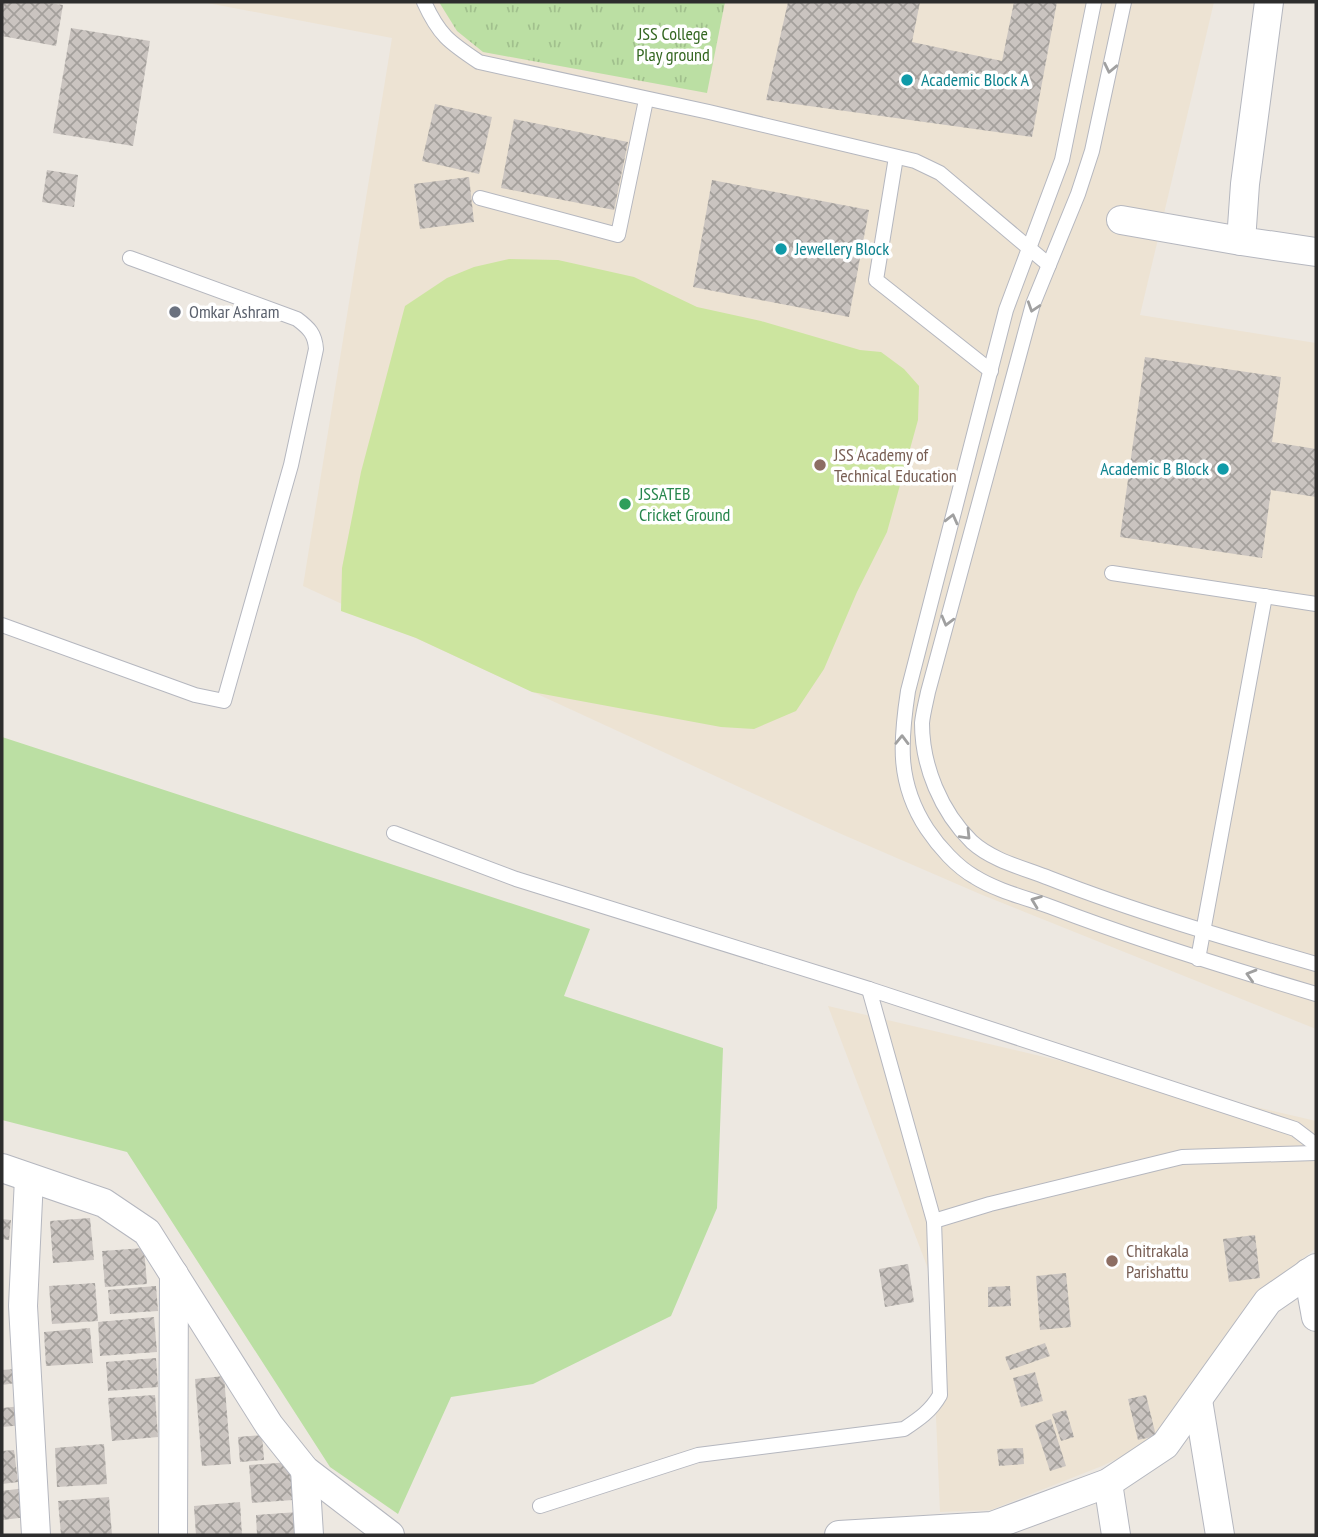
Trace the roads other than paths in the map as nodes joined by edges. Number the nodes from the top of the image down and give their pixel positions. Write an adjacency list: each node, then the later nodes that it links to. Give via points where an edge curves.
1 (424, 2): 5 (lane, via 449,42 478,62)
2 (1094, 2): 10 (lane, via 1062,160)
3 (1124, 2): 13 (lane, one-way to 13, via 1092,151)
4 (1269, 2): 9 (street)
5 (646, 100): 6 (lane); 7 (lane, via 618,235)
6 (896, 157): 10 (lane, via 940,173); 14 (lane, via 876,280)
7 (480, 198)
8 (1121, 220): 9 (street)
9 (1241, 241): 11 (street)
10 (1030, 249): 13 (lane); 14 (lane, via 1006,310)
11 (1316, 251)
12 (130, 258): 18 (lane, via 297,319 316,337 292,465 224,701 195,695)
13 (1049, 265): 19 (lane, one-way to 19, via 1033,304 928,692 922,722)
14 (991, 371): 20 (lane, one-way to 14, via 901,735 908,691)
15 (1112, 573): 16 (lane)
16 (1265, 596): 17 (lane); 22 (lane)
17 (1316, 604)
18 (2, 625)
19 (932, 782): 20 (lane); 22 (lane, one-way to 22, via 958,827 995,857 1109,901)
20 (909, 792): 23 (lane, one-way to 20, via 976,878 956,863 928,830)
21 (394, 833): 25 (lane, via 516,879)
22 (1203, 930): 23 (lane); 24 (lane)
23 (1198, 959): 26 (lane, one-way to 23)
24 (1316, 964)
25 (869, 989): 27 (lane, via 1294,1129); 31 (lane)
26 (1316, 994)
27 (1316, 1145)
28 (1316, 1153): 31 (lane, via 1182,1157)
29 (2, 1168): 30 (street)
30 (29, 1178): 33 (street, via 104,1203 147,1232); 41 (street, via 23,1306)
31 (934, 1221): 38 (lane, via 940,1395 922,1418 904,1429 698,1455)
32 (1312, 1271): 34 (street); 35 (street, via 1268,1301)
33 (174, 1274): 36 (street, via 269,1425); 42 (street)
34 (1316, 1317)
35 (1198, 1400): 37 (street, via 1165,1444); 47 (street)
36 (305, 1470): 43 (street); 44 (street)
37 (1108, 1483): 39 (street); 46 (street)
38 (540, 1506)
39 (993, 1531): 40 (street)
40 (948, 1532): 45 (street)
41 (36, 1535)
42 (173, 1535)
43 (309, 1535)
44 (390, 1535)
45 (839, 1535)
46 (1116, 1535)
47 (1220, 1535)

